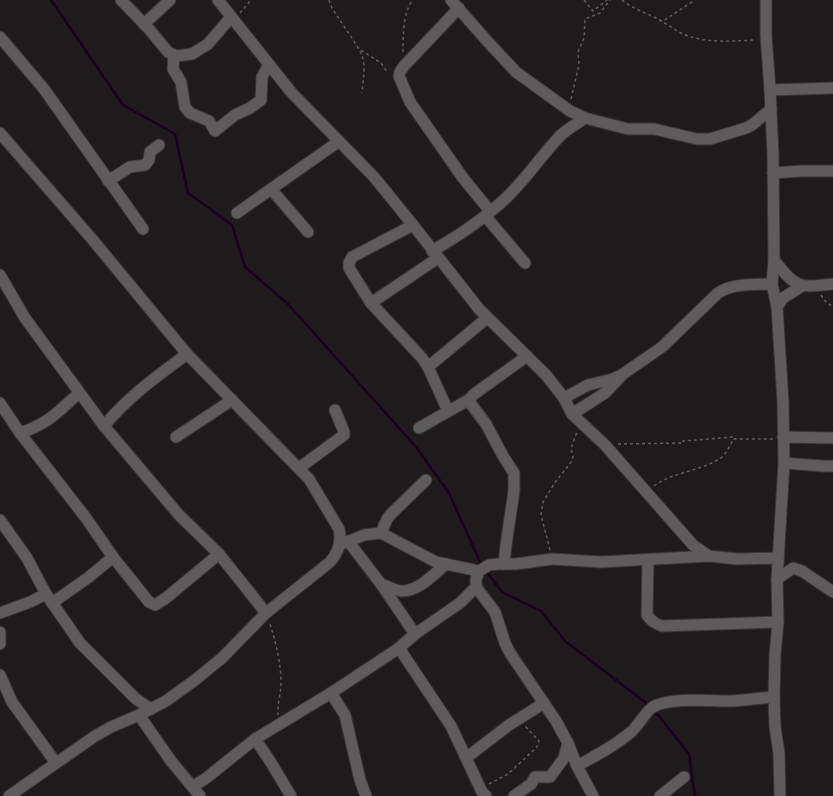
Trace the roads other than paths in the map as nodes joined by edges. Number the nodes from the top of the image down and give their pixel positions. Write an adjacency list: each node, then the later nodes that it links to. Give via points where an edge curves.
1 (121, 0): 7 (street)
2 (170, 0): 7 (street)
3 (218, 0): 6 (street)
4 (766, 0): 12 (street)
5 (455, 4): 14 (street, via 516,72 570,111); 23 (street, via 404,66 399,76 410,102)
6 (232, 19): 9 (street, via 200,50 192,54); 10 (street)
7 (144, 24): 9 (street)
8 (0, 37): 20 (street, via 44,89)
9 (174, 56): 10 (street, via 173,69 181,82 185,107 190,113 209,121 215,131 261,100 262,77)
10 (269, 64): 16 (street, via 291,92)
11 (833, 88): 12 (street)
12 (770, 90): 13 (street)
13 (771, 109): 14 (street, via 746,128 697,139 654,129 628,129); 19 (street)
14 (585, 118): 23 (street, via 561,135 506,199)
15 (0, 133): 37 (street)
16 (338, 142): 21 (street); 24 (street, via 374,177)
17 (159, 145): 20 (street, via 150,152 145,165 130,167)
18 (833, 171): 19 (street)
19 (773, 174): 28 (street)
20 (108, 181): 25 (street)
21 (271, 189): 22 (street); 26 (street)
22 (237, 213)
23 (488, 214): 27 (street); 29 (street)
24 (413, 225): 27 (street); 34 (street, via 350,259 349,268)
25 (143, 229)
26 (308, 232)
27 (435, 255): 34 (street); 36 (street)
28 (774, 260): 31 (street); 33 (street, via 789,279)
29 (525, 263)
30 (0, 275): 41 (street, via 26,318)
31 (772, 284): 35 (street); 40 (street, via 725,288 662,347)
32 (833, 284): 33 (street)
33 (802, 286): 35 (street, via 783,298)
34 (371, 303): 39 (street)
35 (777, 307): 53 (street)
36 (487, 318): 38 (street); 39 (street)
37 (187, 354): 44 (street); 49 (street, via 138,391)
38 (526, 356): 42 (street, via 546,375); 43 (street)
39 (428, 367): 47 (street)
40 (623, 374): 42 (street, via 588,385); 48 (street, via 605,393)
41 (79, 392): 49 (street); 51 (street, via 44,423)
42 (564, 398): 48 (street)
43 (470, 399): 47 (street); 68 (street, via 514,473)
44 (232, 400): 52 (street); 57 (street)
45 (0, 403): 51 (street)
46 (335, 410): 57 (street, via 344,435)
47 (448, 411): 50 (street)
48 (572, 414): 63 (street, via 605,446 693,544)
49 (104, 426): 62 (street, via 179,515)
50 (419, 428)
51 (20, 433): 64 (street)
52 (176, 437)
53 (783, 438): 54 (street); 55 (street)
54 (833, 438)
55 (784, 463): 56 (street); 65 (street)
56 (833, 466)
57 (299, 468): 61 (street, via 309,479 339,529)
58 (426, 480): 60 (street, via 391,514)
59 (0, 520): 74 (street, via 27,558)
60 (381, 533): 61 (street, via 364,535); 67 (street, via 429,560)
61 (344, 543): 71 (street); 76 (street, via 330,562)
62 (219, 554): 64 (street, via 155,605 149,602); 76 (street)
63 (709, 556): 65 (street, via 738,559); 66 (street)
64 (113, 557): 74 (street, via 89,577)
65 (778, 558): 70 (street)
66 (648, 560): 68 (street, via 601,562 552,559); 77 (street, via 646,610 647,615 656,624 662,626)
67 (446, 564): 69 (street); 71 (street, via 425,581 409,589 398,590)
68 (504, 564): 69 (street, via 489,565)
69 (479, 571): 72 (street)
70 (777, 579): 73 (street, via 793,568 802,571); 77 (street)
71 (381, 584): 79 (street)
72 (476, 587): 79 (street, via 460,603); 85 (street, via 495,612 504,643)
73 (833, 592)
74 (49, 598): 75 (street); 86 (street, via 80,643 136,699)
75 (0, 613)
76 (266, 613): 86 (street, via 222,658)
77 (778, 622): 84 (street)
78 (0, 632): 80 (street)
79 (415, 634): 81 (street)
80 (0, 644)
81 (399, 648): 83 (street); 90 (street, via 451,726)
82 (0, 676): 91 (street, via 12,702)
83 (331, 693): 88 (street); 99 (street, via 346,715)
84 (774, 697): 92 (street, via 689,700 652,707 640,723 620,741); 103 (street)
85 (544, 702): 89 (street); 90 (street)
86 (151, 709): 87 (street)
87 (139, 715): 91 (street, via 95,736); 94 (street, via 171,761)
88 (255, 739): 94 (street); 98 (street)
89 (568, 743): 92 (street); 100 (street, via 564,758 550,777 535,777 531,784)
90 (466, 758): 95 (street)
91 (56, 763): 96 (street)
92 (577, 766): 101 (street)
93 (684, 777): 102 (street)
94 (193, 786): 97 (street)
95 (481, 793)
96 (9, 796)
97 (200, 796)
98 (291, 796)
99 (366, 796)
100 (514, 796)
101 (593, 796)
102 (660, 796)
103 (780, 796)

